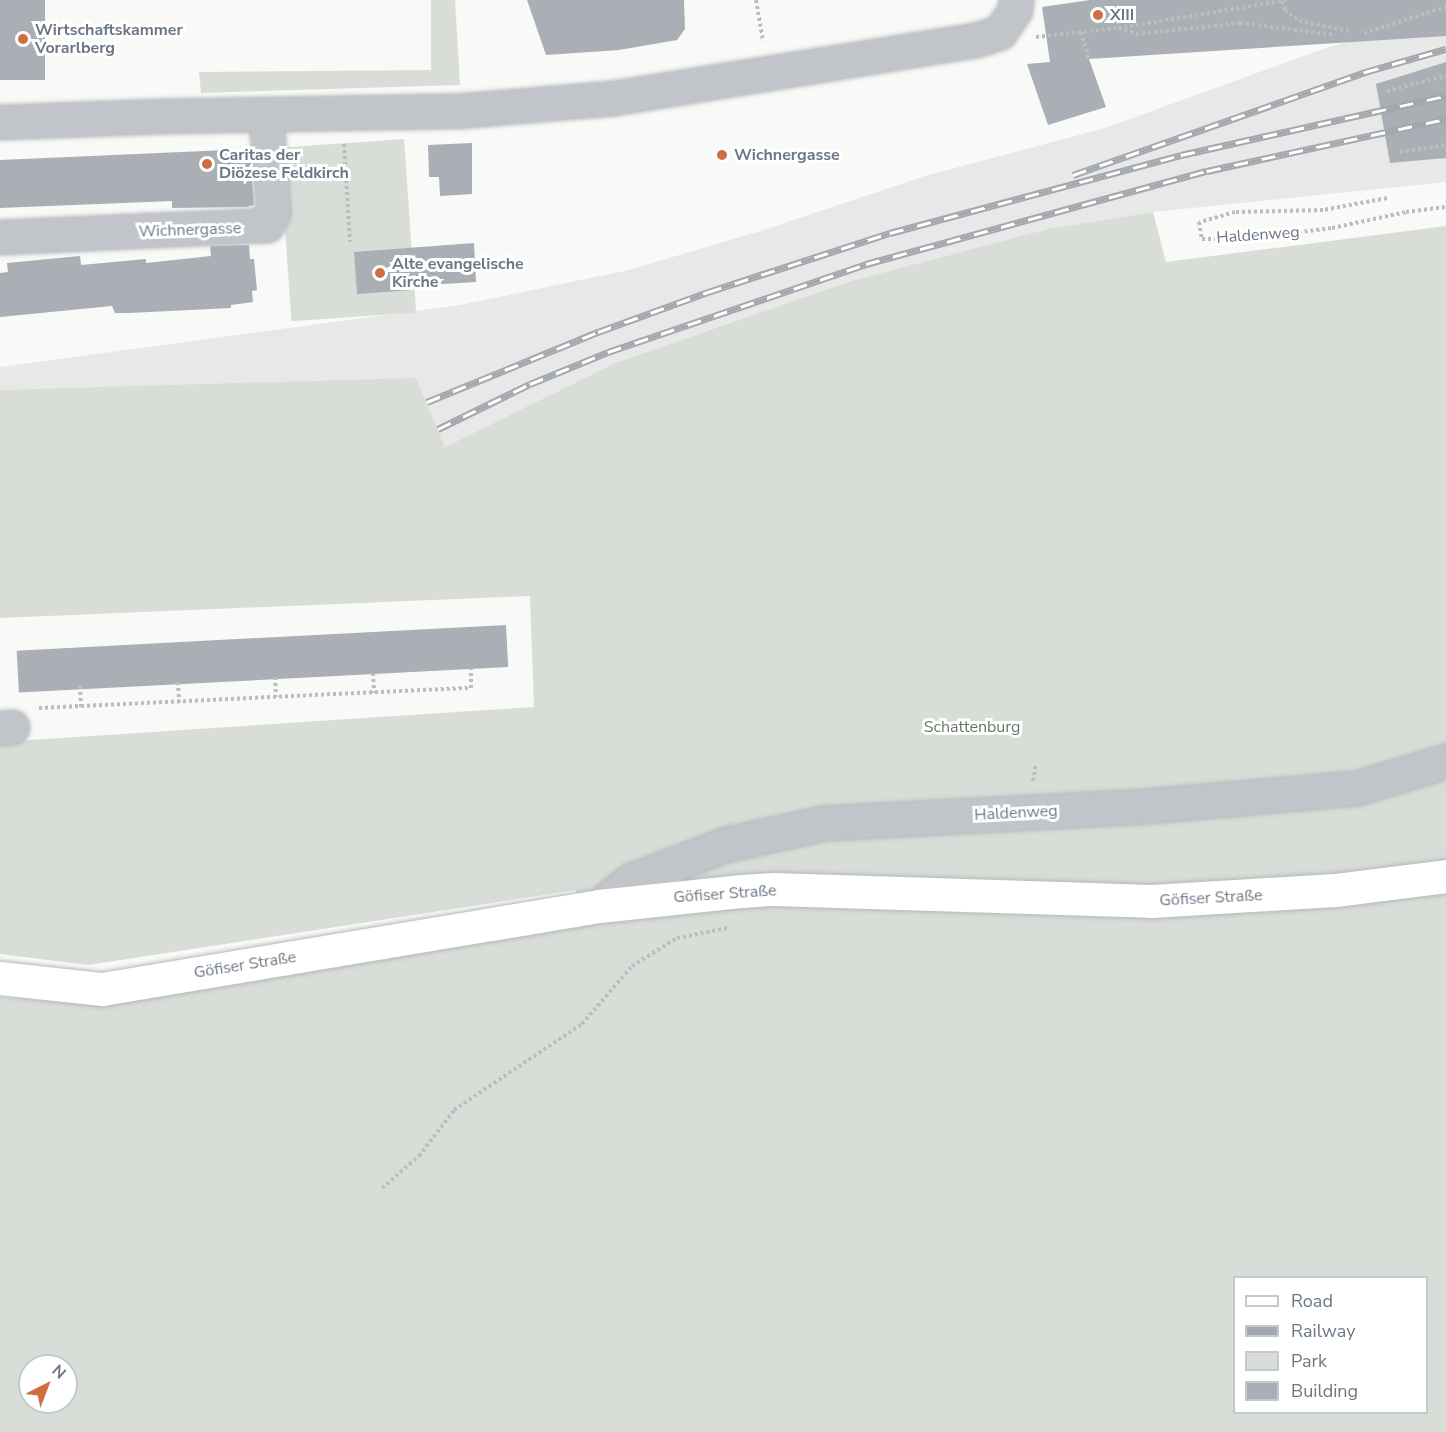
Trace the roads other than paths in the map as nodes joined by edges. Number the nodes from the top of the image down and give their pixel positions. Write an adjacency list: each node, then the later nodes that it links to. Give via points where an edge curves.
1 (1016, 0): 2 (street, via 1015,10 1000,32 976,40 613,99 496,110)
2 (266, 115): 3 (street); 4 (street, Wichnergasse, via 273,212 267,225)
3 (0, 122)
4 (0, 237)
5 (1446, 760): 7 (street, Haldenweg, via 1357,788 1146,806 824,823 727,844 630,881)
6 (1446, 876): 7 (main road, Göfiser Straße, via 1335,890 1151,901 773,890)
7 (599, 906): 8 (main road, Göfiser Straße, via 102,989)
8 (5, 979)

